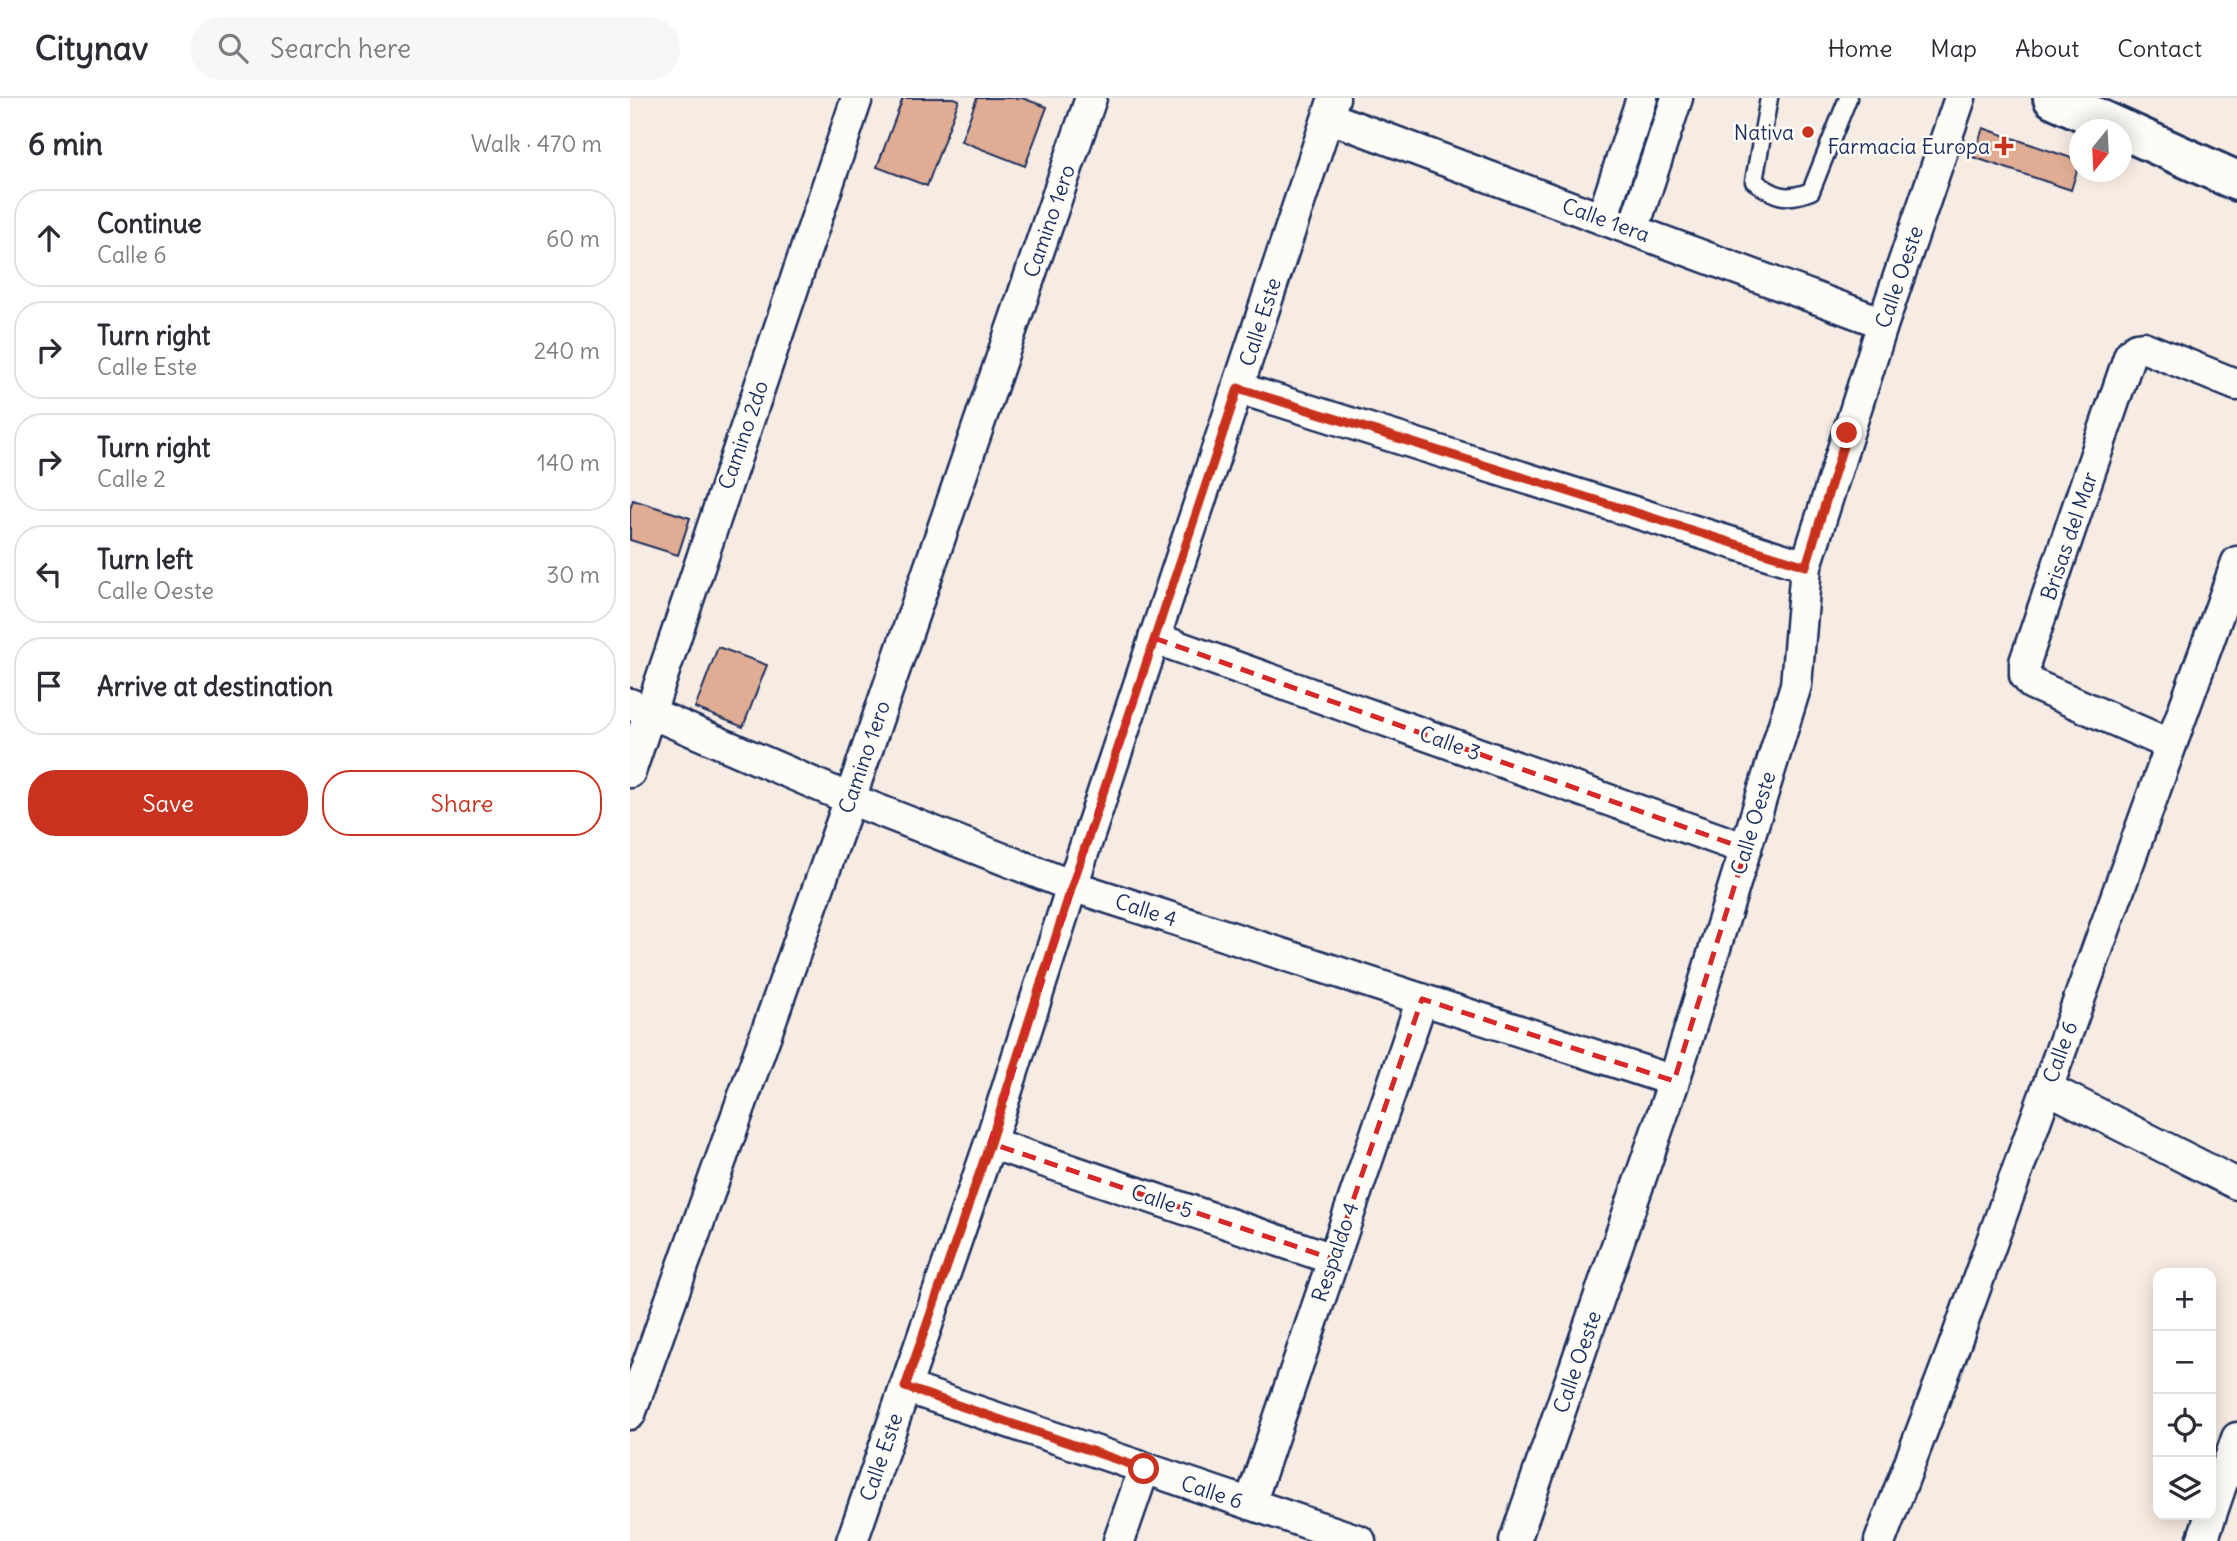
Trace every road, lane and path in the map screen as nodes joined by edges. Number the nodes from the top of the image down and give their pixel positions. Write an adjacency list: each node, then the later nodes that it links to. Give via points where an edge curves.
1 (857, 98): 19 (street, Camino 2do)
2 (1091, 98): 22 (street, Camino 1ero)
3 (1642, 98): 11 (street)
4 (1678, 98): 12 (street)
5 (1769, 98): 6 (lane, via 1754,181 1770,193 1794,198 1811,191)
6 (1848, 98)
7 (1960, 98): 13 (street, Calle Oeste)
8 (2053, 98): 10 (main road)
9 (1331, 107): 11 (street, Calle 1era); 15 (street, Calle Este)
10 (2237, 181)
11 (1602, 219): 12 (street, Calle 1era)
12 (1633, 230): 13 (street, Calle 1era)
13 (1883, 323): 17 (street, Calle Oeste)
14 (2237, 385): 20 (street, Brisas del Mar, via 2143,347 2130,354 2025,663 2025,675 2032,684)
15 (1238, 388): 17 (street); 18 (street, Calle Este)
16 (2237, 562): 20 (street, Calle 6)
17 (1806, 566): 23 (street, Calle Oeste, via 1796,685)
18 (1154, 638): 23 (street, Calle 3); 24 (street, Calle Este)
19 (640, 709): 21 (street, Camino 2do); 22 (street, Calle 4)
20 (2171, 745): 27 (street, Calle 6)
21 (630, 772)
22 (850, 799): 24 (street, Calle 4); 32 (street, Camino 1ero)
23 (1746, 849): 26 (street, Calle Oeste)
24 (1072, 886): 25 (street, Calle 4); 28 (street, Calle Este)
25 (1422, 999): 26 (street, Calle 4); 30 (street, Respaldo 4)
26 (1674, 1081): 39 (street, Calle Oeste)
27 (2047, 1088): 29 (street); 40 (street, Calle 6)
28 (990, 1143): 30 (street, Calle 5); 31 (street, Calle Este)
29 (2237, 1184)
30 (1333, 1259): 35 (street, Respaldo 4)
31 (905, 1387): 34 (street, Calle 6); 36 (street, Calle Este)
32 (630, 1414)
33 (2237, 1438): 41 (street)
34 (1144, 1469): 35 (street, Calle 6); 37 (street)
35 (1250, 1504): 38 (street, Calle 6)
36 (852, 1541)
37 (1119, 1541)
38 (1360, 1541)
39 (1515, 1541)
40 (1880, 1541)
41 (2202, 1541)

